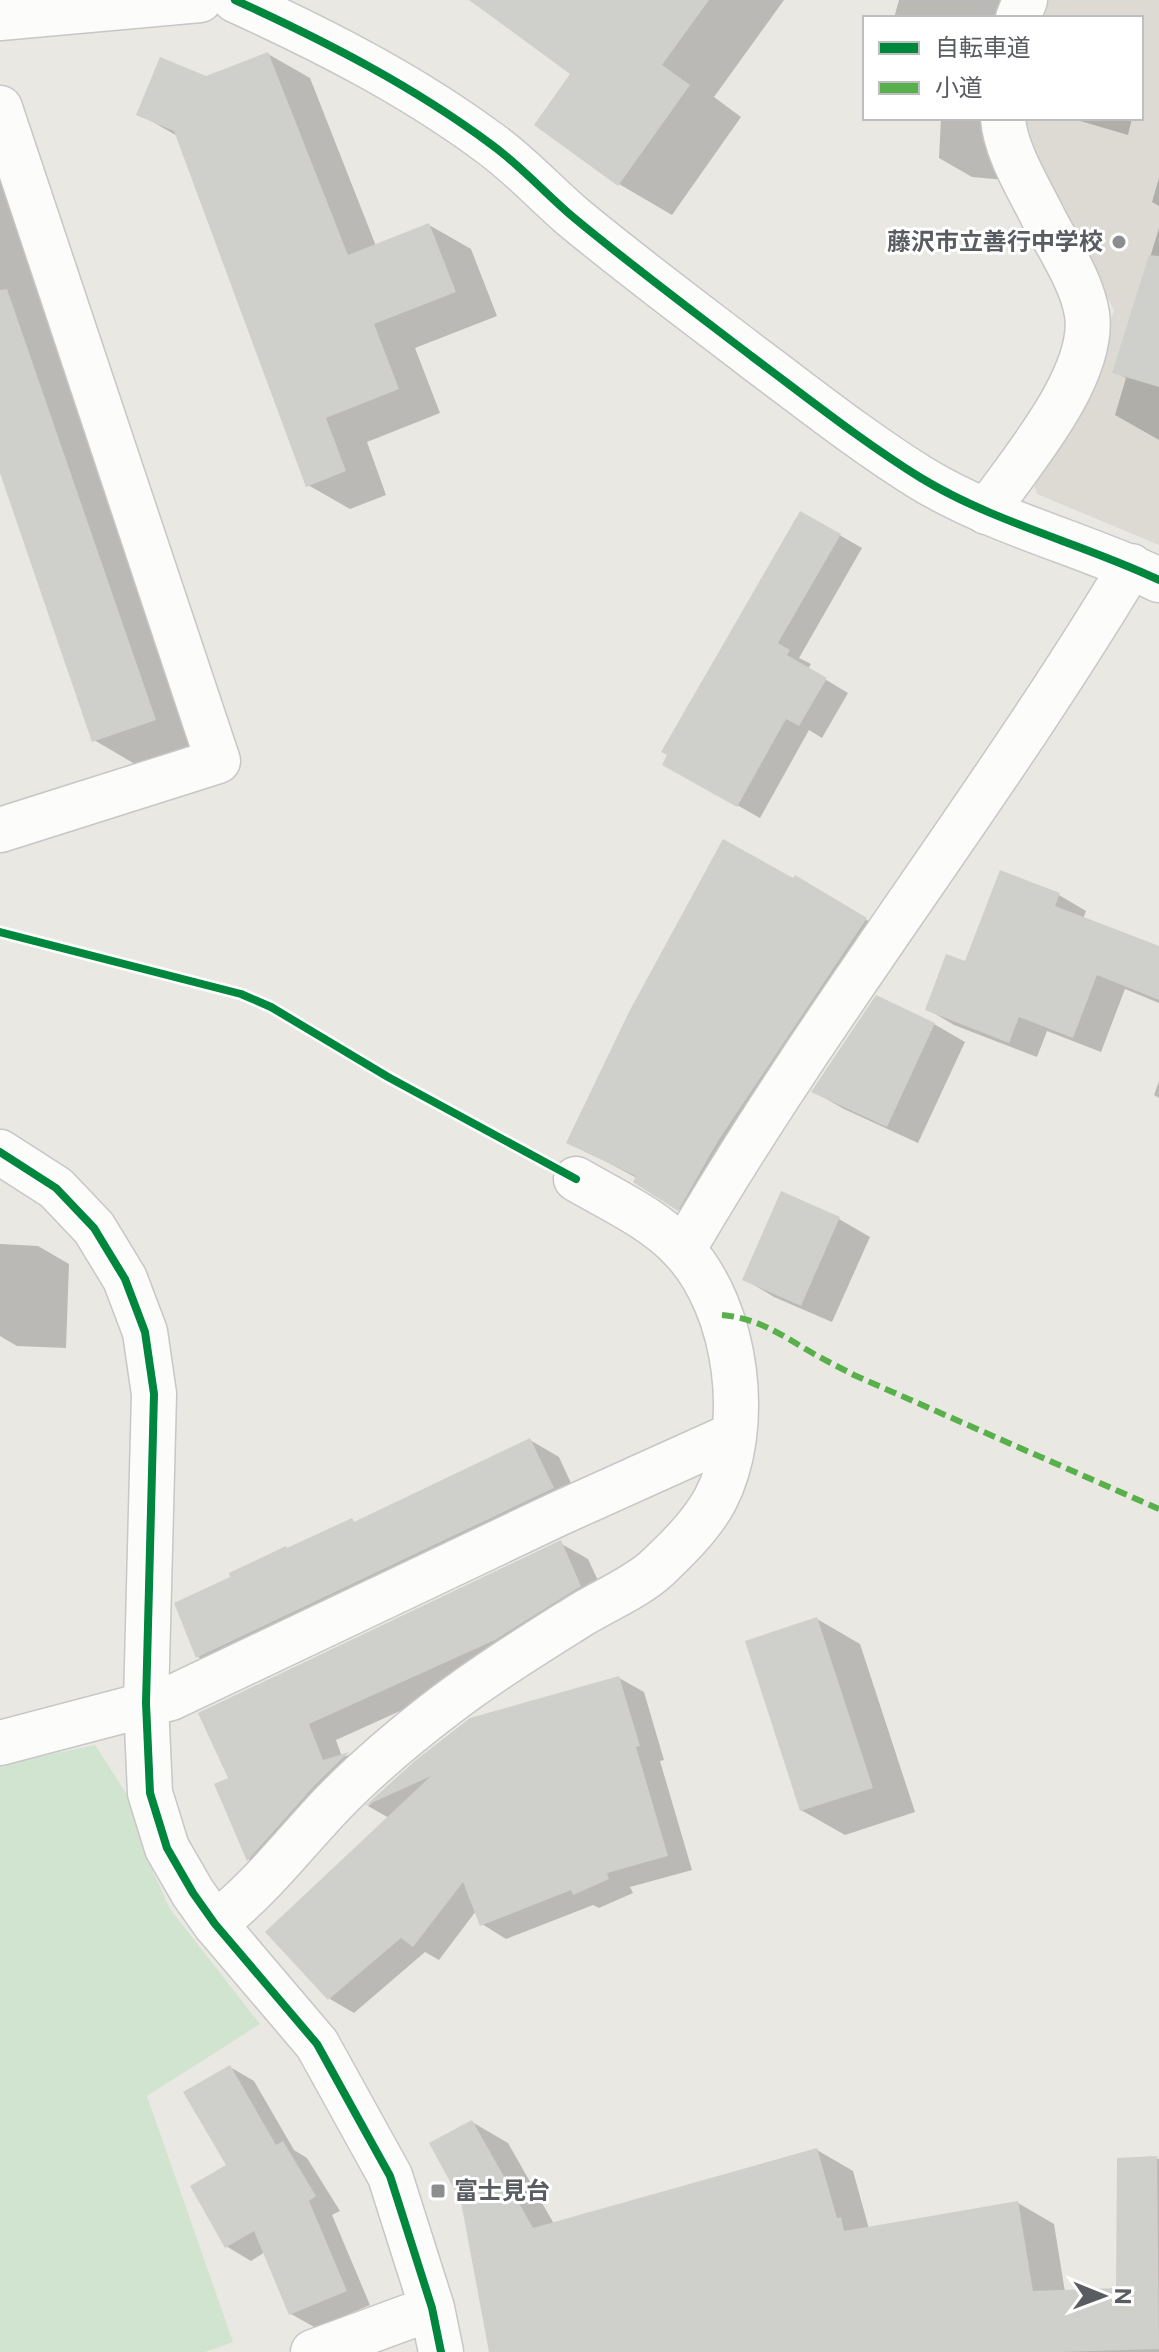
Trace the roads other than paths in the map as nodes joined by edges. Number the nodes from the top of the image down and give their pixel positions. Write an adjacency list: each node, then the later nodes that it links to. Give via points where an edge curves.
1 (200, 0): 3 (street)
2 (235, 0): 6 (street, via 381,72 493,145 574,217 847,428 922,478)
3 (0, 18)
4 (0, 108): 8 (street, via 218,761)
5 (1004, 120): 6 (street, via 1018,168 1079,290 1087,314 1086,339 1067,395)
6 (986, 512): 7 (street)
7 (1145, 573): 11 (street, via 1085,644 820,1034)
8 (0, 830)
9 (0, 1152): 13 (street, via 56,1188 94,1228 125,1279 145,1332 154,1394)
10 (576, 1179): 11 (street, via 659,1229)
11 (683, 1250): 12 (street, via 722,1315 735,1393)
12 (733, 1435): 13 (street, via 171,1698); 15 (street, via 715,1502 653,1572 442,1708 334,1802 248,1898)
13 (146, 1703): 14 (street); 15 (street, via 150,1793 167,1848)
14 (0, 1743)
15 (215, 1924): 16 (street, via 317,2044 390,2176)
16 (432, 2308): 17 (street); 18 (street)
17 (313, 2352)
18 (441, 2352)

